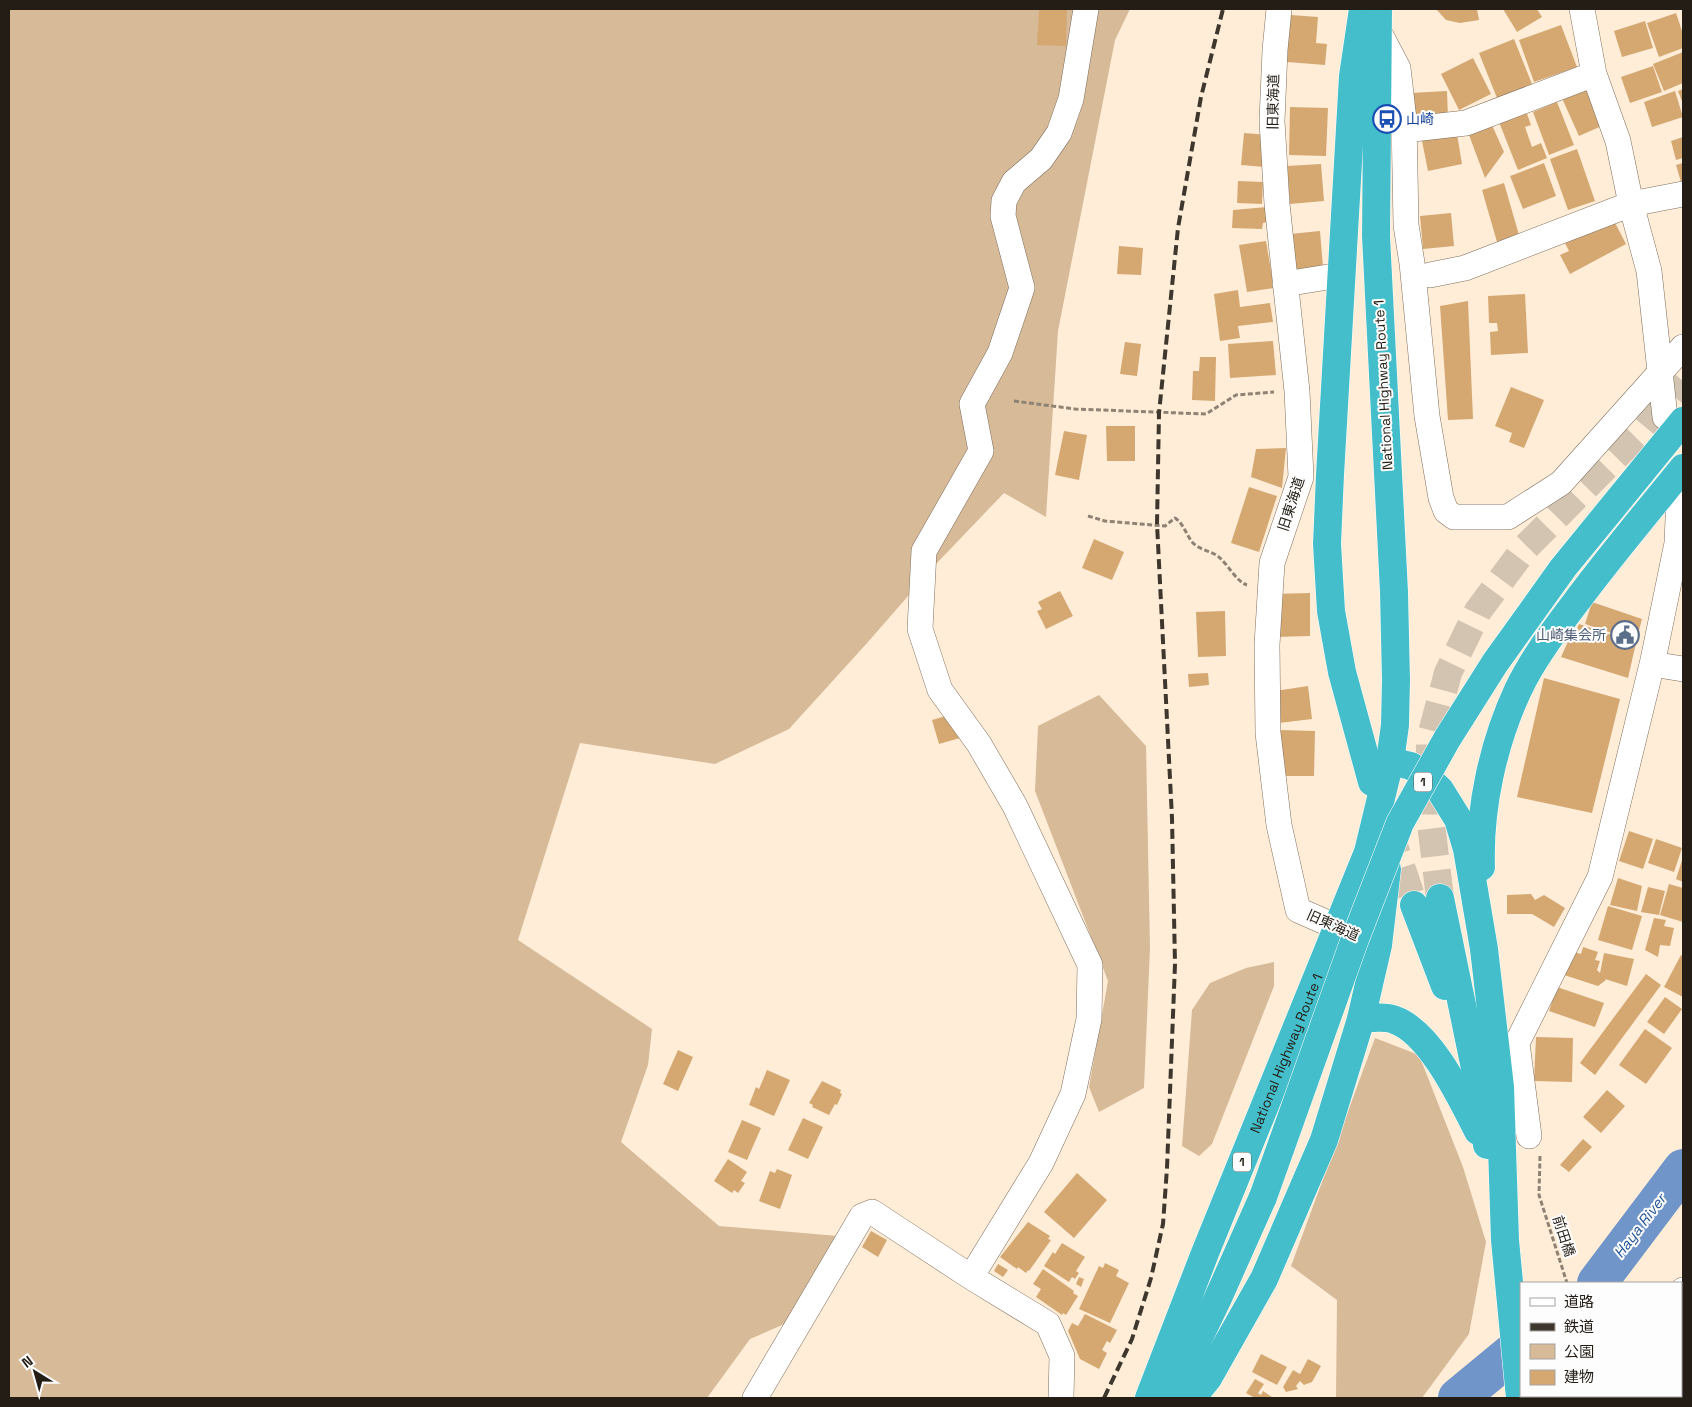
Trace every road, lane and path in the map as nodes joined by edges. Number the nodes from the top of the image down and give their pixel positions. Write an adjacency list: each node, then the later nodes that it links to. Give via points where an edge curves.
1 (1086, 9): 34 (street, via 1071,99 1059,133 1041,159 1014,182 1004,201 1003,216 1022,288 1000,353 972,404 980,451 924,551 920,629 940,690 980,744 1015,806 1090,965 1089,1019 1073,1094 1041,1164)
2 (1279, 9): 11 (street, 旧東海道, via 1272,121 1276,204)
3 (1582, 9): 5 (street)
4 (1373, 15): 6 (street, via 1398,68); 22 (highway, National Highway Route 1 / 1, via 1376,236 1394,592 1395,725); 23 (highway, via 1353,76 1327,544 1331,611 1342,672)
5 (1594, 74): 6 (street, via 1466,123); 8 (street, via 1618,141)
6 (1404, 130): 13 (street, via 1406,225 1428,416 1446,511 1454,517 1508,518 1561,483)
7 (1683, 194): 8 (street)
8 (1631, 204): 9 (street, via 1465,268); 13 (street, via 1649,271)
9 (1430, 275)
10 (1328, 277): 11 (street)
11 (1285, 284): 14 (street, 旧東海道)
12 (1683, 347): 13 (street)
13 (1660, 373): 16 (street)
14 (1298, 391): 15 (path, via 1236,394 1206,414 1075,409); 19 (street, 旧東海道, via 1302,477 1272,563)
15 (1014, 401)
16 (1674, 419): 39 (highway, 1, bridge, via 1495,663 1400,823 1263,1197)
17 (1681, 481): 20 (street, via 1677,543); 28 (highway, 1, via 1617,547 1551,634 1518,690 1496,749 1485,803 1480,850)
18 (1088, 516): 19 (path, via 1105,521 1165,526 1175,518 1192,542 1220,558 1243,584)
19 (1270, 587): 26 (street, 旧東海道, via 1268,733 1279,825 1298,910)
20 (1652, 664): 21 (street); 31 (street, via 1600,877 1517,1043)
21 (1683, 669)
22 (1390, 760): 26 (highway, National Highway Route 1 / 1, via 1368,852); 27 (highway, National Highway Route 1 / 1, via 1392,826); 28 (highway, 1, via 1411,766 1428,778 1440,790 1458,819)
23 (1372, 782)
24 (1440, 898): 30 (highway, 1)
25 (1414, 905): 30 (highway, 1)
26 (1337, 927): 27 (street, 旧東海道); 38 (highway, National Highway Route 1 / 1)
27 (1378, 944): 29 (highway, National Highway Route 1 / 1)
28 (1484, 949): 33 (highway, 1, via 1500,1088)
29 (1361, 1019): 32 (highway, 1, via 1394,1020 1414,1030 1456,1089); 40 (highway, National Highway Route 1 / 1, via 1324,1140 1264,1279 1208,1378)
30 (1469, 1042): 32 (highway, 1, via 1478,1078)
31 (1529, 1136): 35 (path, 前田橋, via 1540,1150 1539,1195)
32 (1487, 1148): 33 (highway, 1)
33 (1505, 1240): 41 (highway, 1)
34 (971, 1277): 36 (street, via 872,1212 862,1216); 37 (street, via 1048,1324 1062,1356)
35 (1567, 1282)
36 (755, 1398)
37 (1061, 1398)
38 (1148, 1398)
39 (1170, 1398)
40 (1192, 1398)
41 (1520, 1398)

